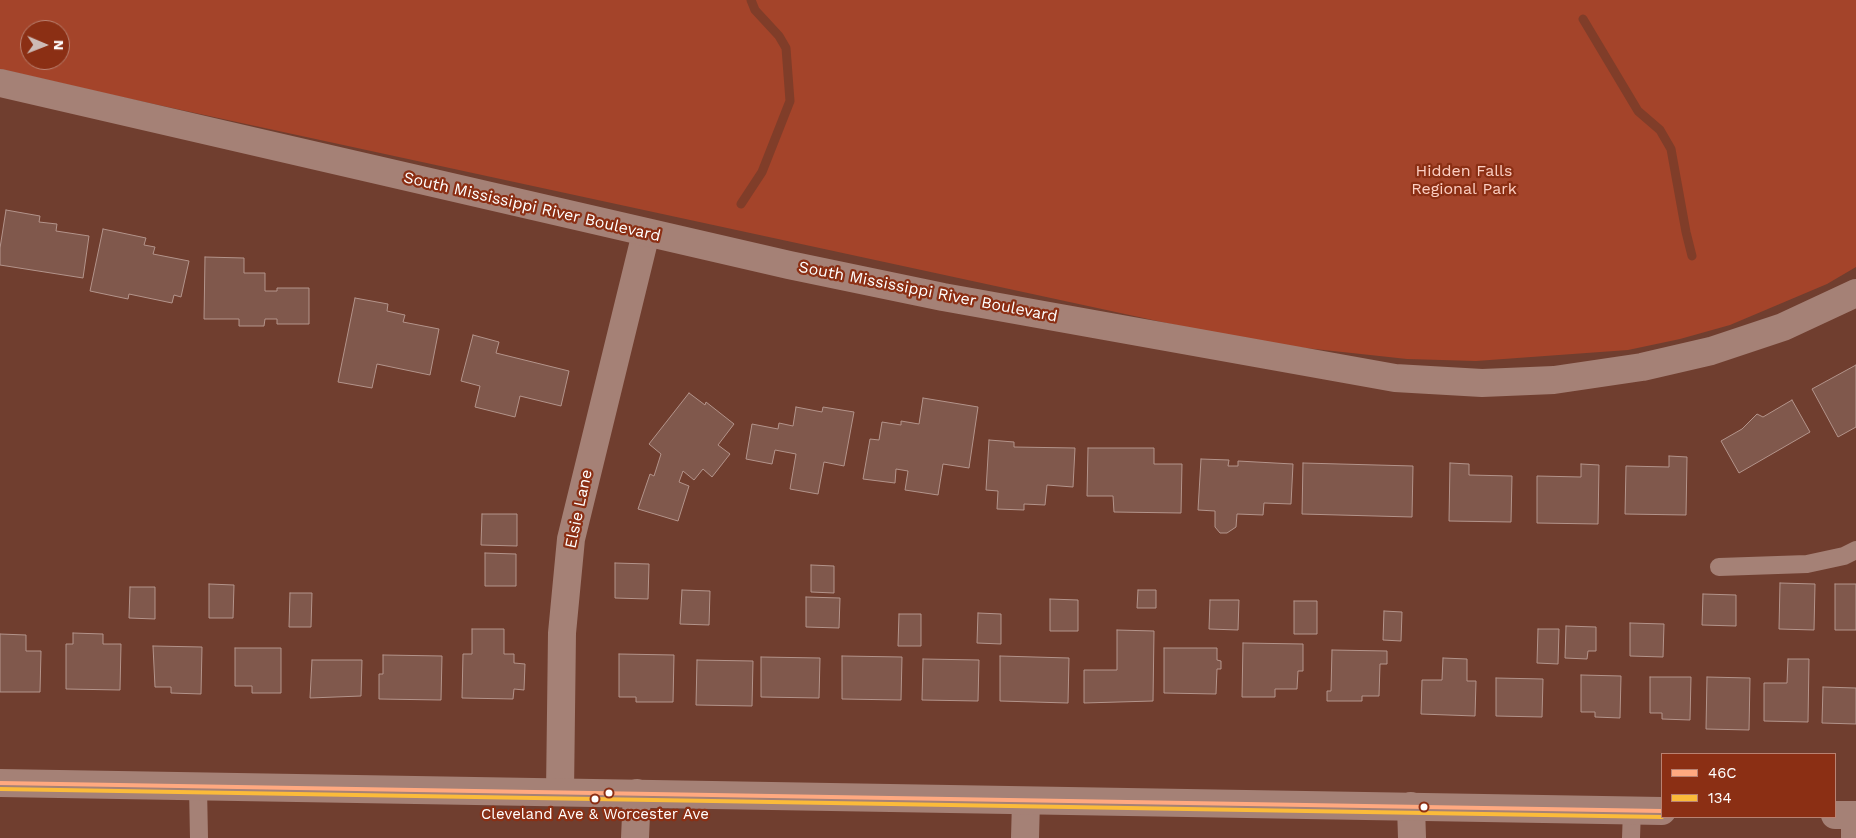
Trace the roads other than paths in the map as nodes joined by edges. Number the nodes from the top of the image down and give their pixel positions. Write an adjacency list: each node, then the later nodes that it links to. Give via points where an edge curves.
1 (0, 83): 2 (street, South Mississippi River Boulevard)
2 (646, 233): 3 (street, South Mississippi River Boulevard, via 943,297 1091,324 1395,378 1482,383 1554,380 1642,367 1711,351 1783,327); 8 (street, Elsie Lane, via 571,539 562,633)
3 (1856, 293)
4 (1856, 550): 5 (lane, via 1844,556 1806,564)
5 (1719, 567)
6 (0, 783): 7 (street)
7 (198, 786): 8 (street); 14 (lane)
8 (560, 792): 9 (street)
9 (637, 794): 10 (street); 15 (street)
10 (1026, 801): 11 (street); 16 (street)
11 (1411, 806): 12 (street); 17 (street)
12 (1632, 810): 13 (street); 18 (lane)
13 (1661, 811)
14 (199, 838)
15 (635, 838)
16 (1025, 838)
17 (1412, 838)
18 (1631, 838)

